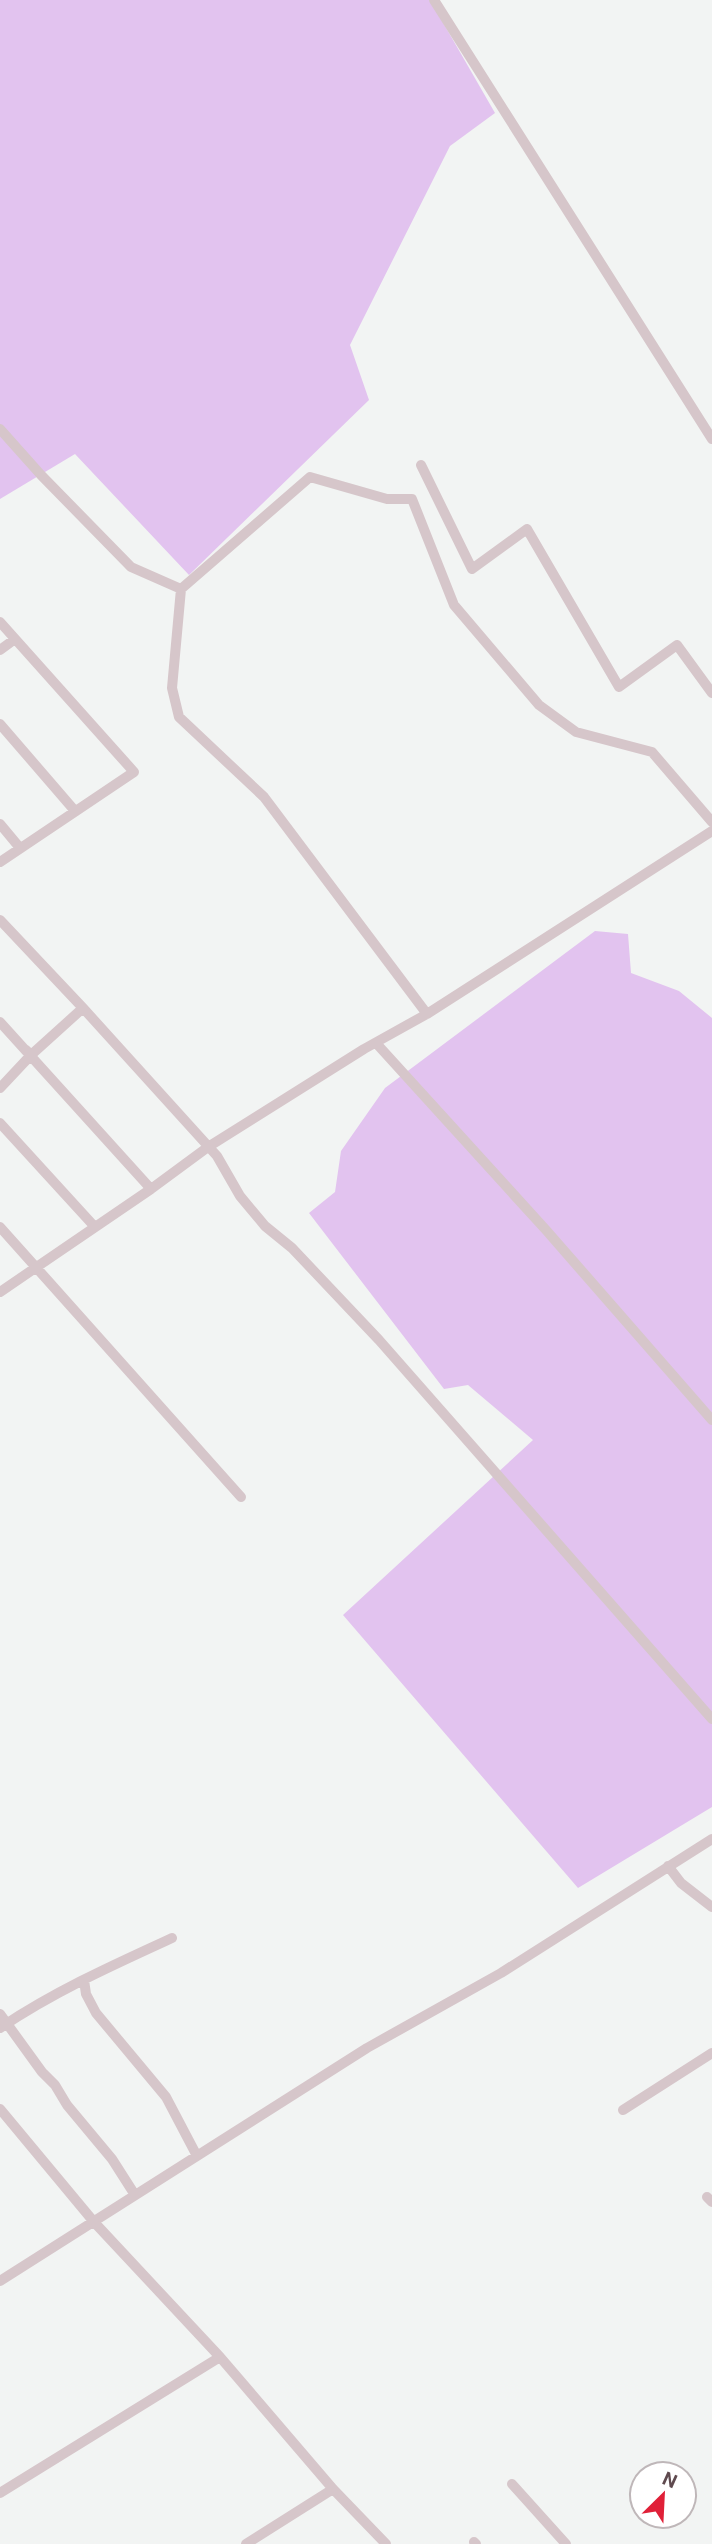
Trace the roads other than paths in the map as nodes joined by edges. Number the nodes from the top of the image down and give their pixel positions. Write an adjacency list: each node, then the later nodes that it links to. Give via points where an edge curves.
1 (435, 0): 3 (street)
2 (0, 429): 5 (street, via 131,567)
3 (712, 439)
4 (421, 466): 9 (street, via 472,569 527,528 618,687 677,645)
5 (181, 589): 12 (street, via 310,477 387,499 412,499 454,605 539,705 576,732 652,752); 19 (street, via 172,688 179,718 264,797)
6 (0, 622): 7 (street)
7 (15, 639): 8 (street); 11 (street, via 134,772)
8 (0, 650)
9 (712, 693)
10 (0, 724): 11 (street)
11 (75, 811): 15 (street)
12 (712, 822)
13 (0, 824): 15 (street)
14 (712, 831): 19 (street)
15 (20, 848): 16 (street)
16 (0, 862)
17 (0, 920): 18 (street)
18 (83, 1008): 22 (street); 25 (street)
19 (427, 1014): 21 (street)
20 (0, 1023): 22 (street)
21 (376, 1043): 25 (street); 31 (street)
22 (31, 1055): 23 (street); 26 (street)
23 (0, 1088)
24 (0, 1123): 27 (street)
25 (208, 1147): 26 (street); 33 (street, via 265,1226 292,1248 379,1340)
26 (150, 1189): 27 (street)
27 (94, 1226): 29 (street)
28 (0, 1227): 29 (street)
29 (34, 1266): 30 (street); 32 (street)
30 (0, 1292)
31 (712, 1420)
32 (241, 1497)
33 (712, 1719)
34 (712, 1839): 35 (street)
35 (668, 1866): 36 (street); 43 (street, via 501,1973 382,2039)
36 (712, 1908)
37 (172, 1938): 38 (street)
38 (84, 1980): 39 (street); 43 (street, via 96,2013 166,2097)
39 (3, 2022): 44 (street, via 112,2159)
40 (712, 2053): 42 (street)
41 (0, 2109): 45 (street)
42 (623, 2110)
43 (197, 2156): 44 (street)
44 (135, 2196): 45 (street)
45 (94, 2222): 46 (street); 47 (street)
46 (0, 2281)
47 (220, 2357): 49 (street); 50 (street)
48 (512, 2484): 53 (street)
49 (333, 2489): 51 (street); 52 (street)
50 (0, 2493)
51 (246, 2544)
52 (386, 2544)
53 (566, 2544)

